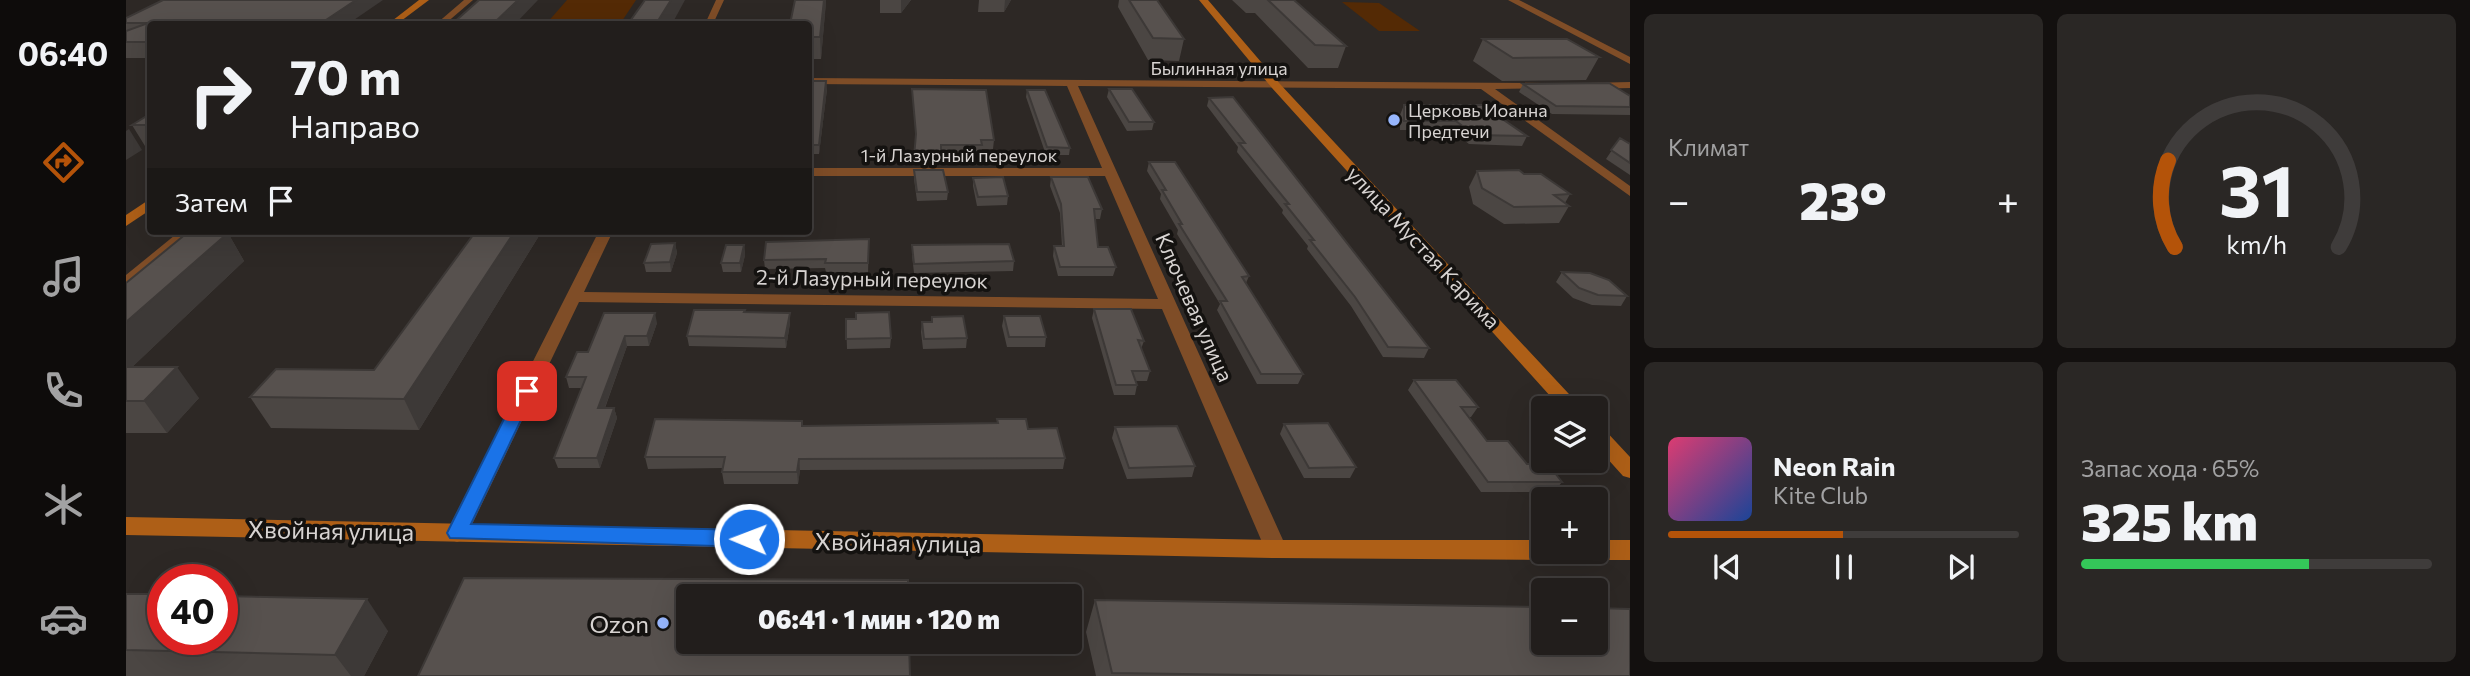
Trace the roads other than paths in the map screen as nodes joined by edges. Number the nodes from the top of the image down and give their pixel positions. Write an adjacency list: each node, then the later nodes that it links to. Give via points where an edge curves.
1 (425, 0): 6 (street)
2 (470, 0): 7 (street)
3 (720, 0): 8 (street)
4 (1203, 0): 13 (street, улица Мустая Карима)
5 (1513, 0): 9 (street)
6 (396, 21)
7 (444, 21)
8 (710, 21)
9 (1630, 61)
10 (812, 81): 11 (street, Былинная улица)
11 (1072, 85): 13 (street, Былинная улица); 18 (street, Ключевая улица)
12 (1630, 85): 15 (street)
13 (1276, 86): 16 (street, Былинная улица); 27 (street, улица Мустая Карима)
14 (1551, 86): 16 (street, Былинная улица)
15 (1577, 86)
16 (1485, 87): 19 (street)
17 (812, 172): 18 (street, 1-й Лазурный переулок)
18 (1109, 172): 26 (street, Ключевая улица)
19 (1630, 192)
20 (147, 205): 21 (street)
21 (126, 222)
22 (184, 235): 24 (street)
23 (604, 235): 25 (street)
24 (126, 282)
25 (573, 297): 26 (street, 2-й Лазурный переулок); 31 (street)
26 (1170, 304): 32 (street, Ключевая улица)
27 (1561, 396)
28 (1608, 446): 29 (street)
29 (1630, 470)
30 (126, 526): 31 (street, Хвойная улица)
31 (457, 533): 32 (street, Хвойная улица)
32 (1276, 549): 33 (street, Хвойная улица)
33 (1531, 550)
34 (1608, 550): 35 (street)
35 (1630, 550)

